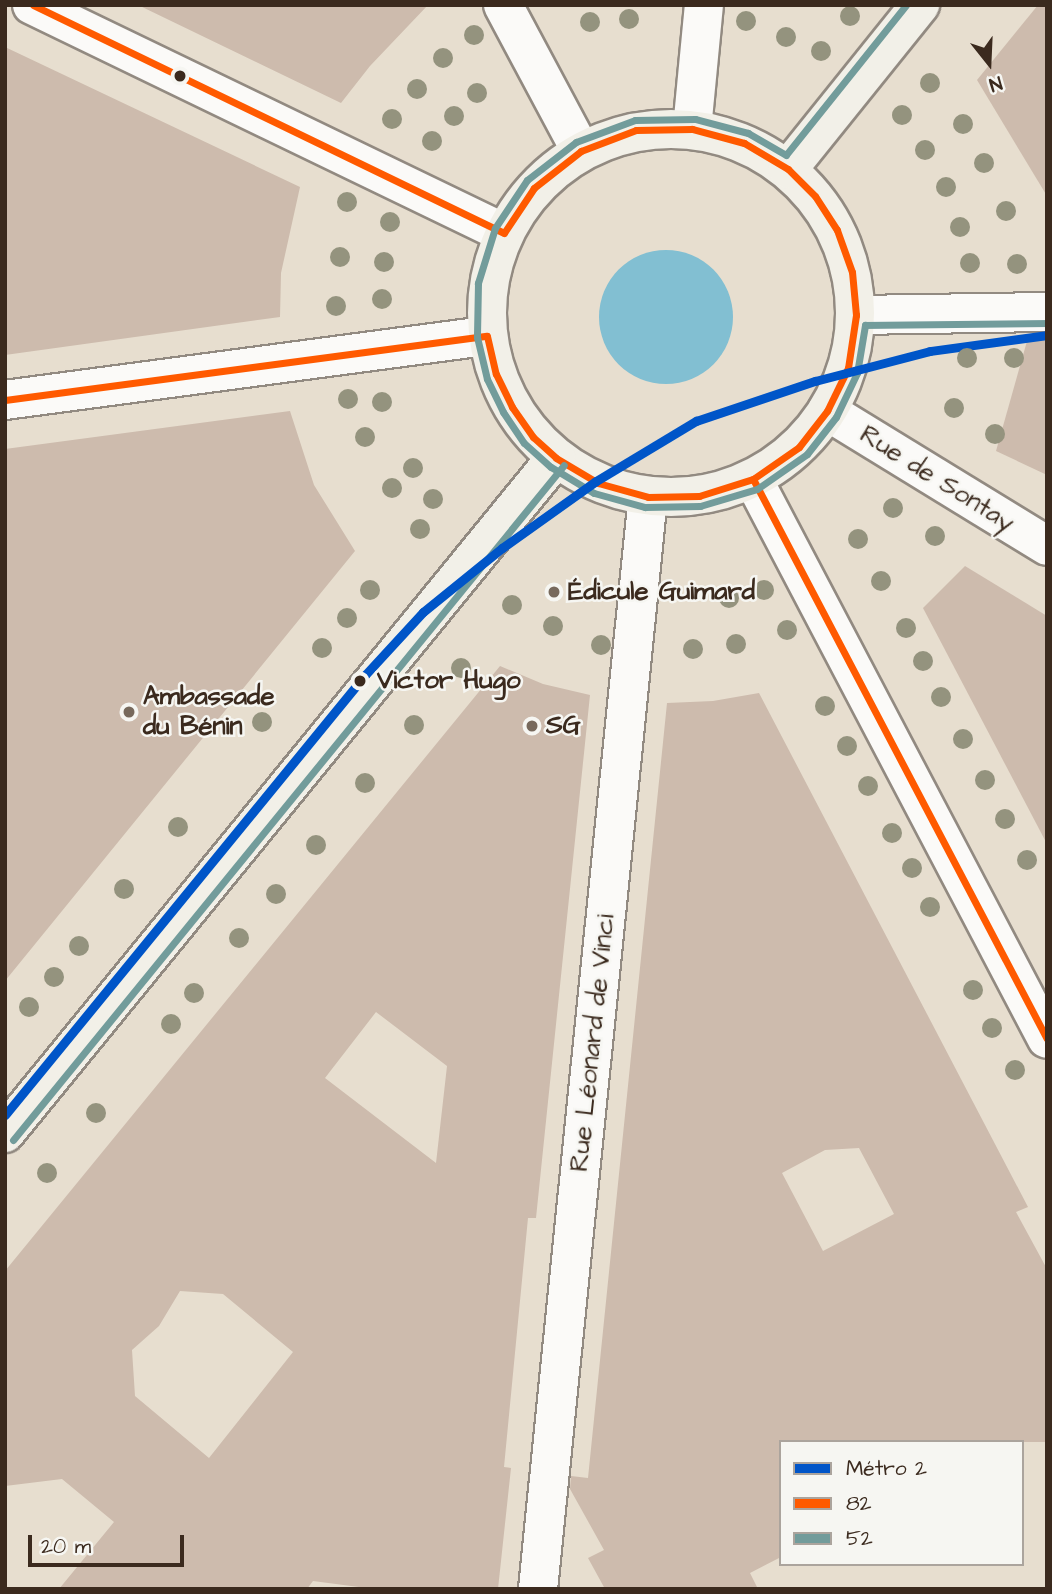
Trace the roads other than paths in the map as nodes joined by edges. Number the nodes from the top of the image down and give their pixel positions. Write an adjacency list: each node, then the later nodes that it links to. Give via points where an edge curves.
1 (32, 5): 8 (street)
2 (503, 5): 6 (street)
3 (704, 5): 5 (street)
4 (920, 5): 7 (main road)
5 (692, 129): 6 (main road, via 636,130); 7 (main road, via 744,143)
6 (581, 151): 8 (main road, via 534,188)
7 (788, 169): 10 (main road, via 815,196 837,230 852,272)
8 (504, 233): 11 (main road, via 488,285)
9 (1047, 312): 10 (street)
10 (856, 314): 13 (main road, via 848,368)
11 (487, 336): 12 (street); 14 (main road, via 496,374 512,407 533,437)
12 (5, 400)
13 (828, 411): 15 (main road, via 799,447); 17 (street, Rue de Sontay)
14 (556, 458): 16 (main road, via 598,483); 19 (main road)
15 (753, 479): 16 (main road, via 699,496); 18 (street)
16 (648, 497): 20 (street, Rue Léonard de Vinci)
17 (1047, 546)
18 (1047, 1039)
19 (5, 1133)
20 (538, 1589)

